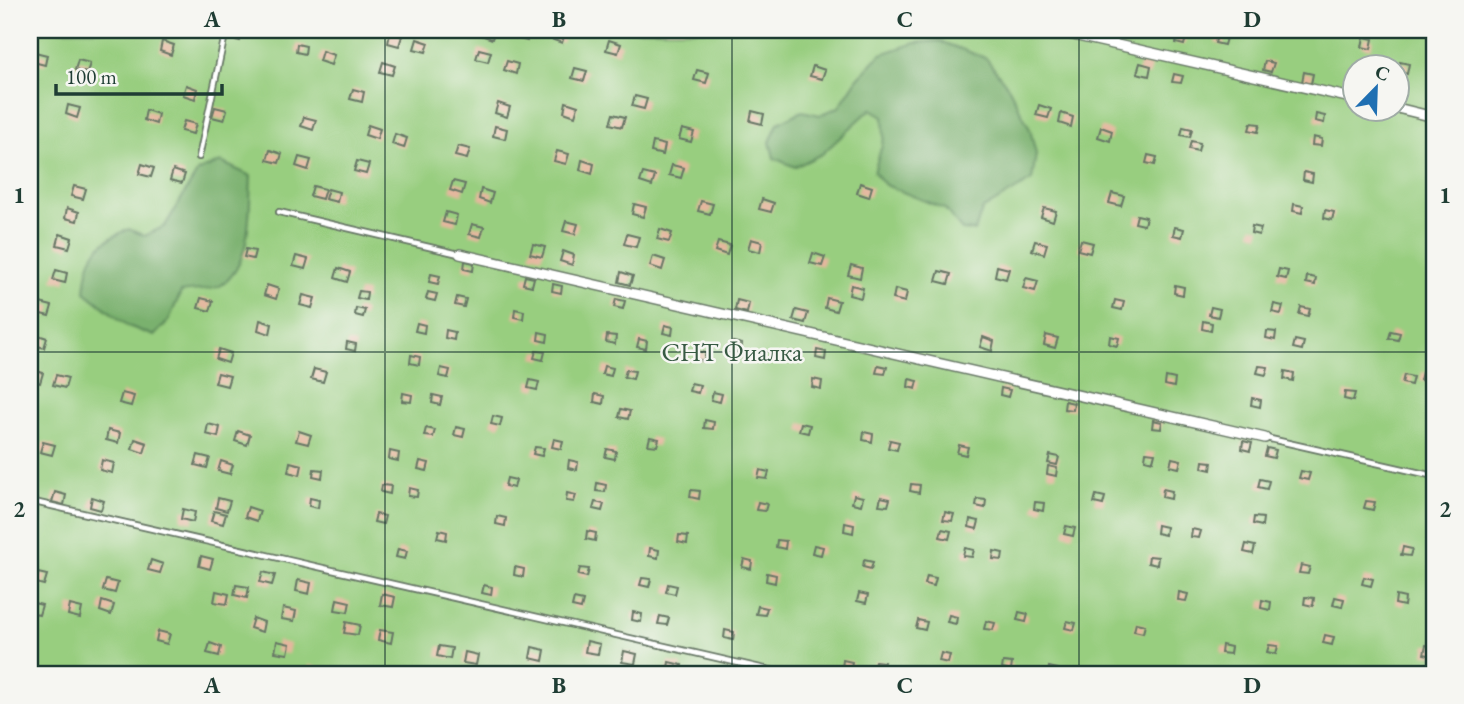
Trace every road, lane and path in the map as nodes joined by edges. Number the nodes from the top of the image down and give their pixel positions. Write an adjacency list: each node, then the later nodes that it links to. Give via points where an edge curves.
1 (226, 30): 6 (lane)
2 (1051, 30): 3 (street)
3 (1342, 96)
4 (1412, 112): 5 (street)
5 (1434, 117)
6 (199, 157)
7 (279, 212): 8 (lane)
8 (460, 254): 9 (street)
9 (1265, 438): 10 (lane)
10 (1434, 476)
11 (30, 501): 12 (lane)
12 (787, 674)

